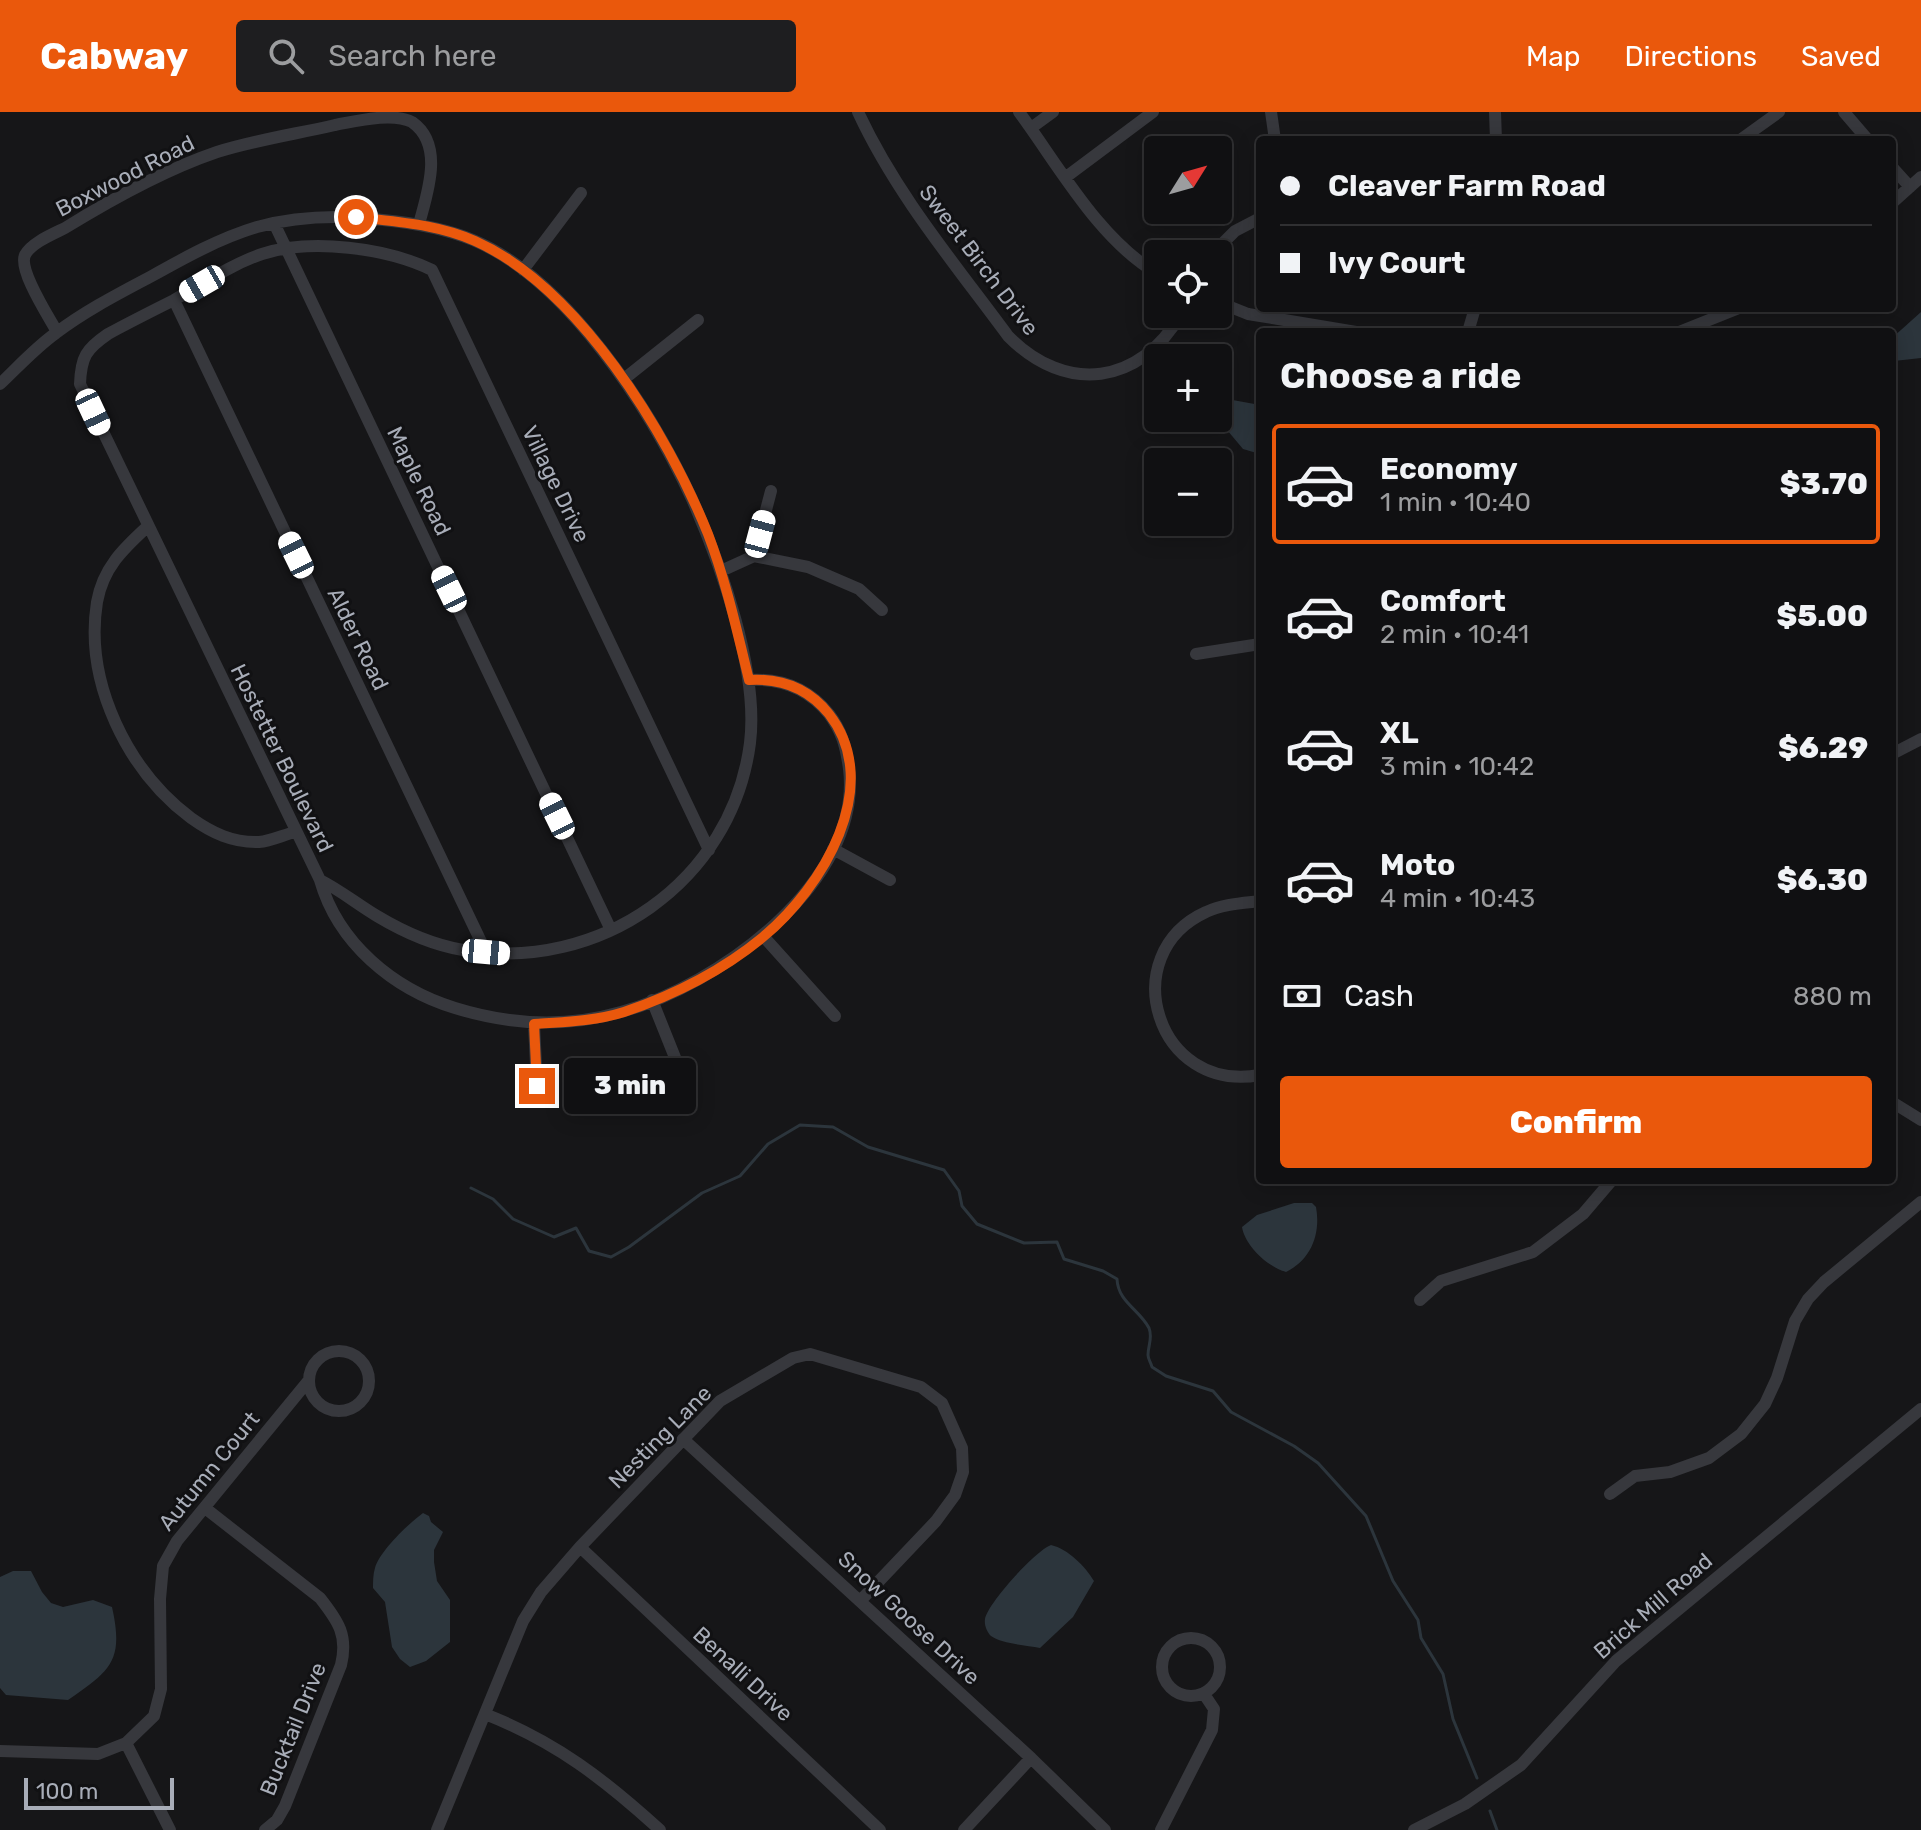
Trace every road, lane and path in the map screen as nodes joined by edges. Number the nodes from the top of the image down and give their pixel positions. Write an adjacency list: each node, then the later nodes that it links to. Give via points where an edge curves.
1 (858, 112): 31 (street, Sweet Birch Drive, via 903,193 1027,355 1075,374 1103,374 1146,356)
2 (1019, 112): 9 (street)
3 (1053, 112): 9 (street)
4 (1153, 112): 15 (street)
5 (1271, 112): 10 (street)
6 (1495, 112): 11 (street)
7 (1779, 112): 12 (street)
8 (1844, 112): 13 (street)
9 (1031, 128): 15 (street)
10 (1274, 136)
11 (1496, 136)
12 (1746, 136)
13 (1865, 136)
14 (1896, 171): 17 (street)
15 (1066, 177): 25 (street, via 1111,239)
16 (1921, 177): 17 (street)
17 (1910, 187): 19 (street)
18 (581, 193): 26 (street)
19 (1896, 199)
20 (1256, 220): 23 (street)
21 (274, 223): 22 (street, Hostetter Boulevard, via 356,217); 24 (street, Maple Road); 34 (street, Hostetter Boulevard, via 186,257)
22 (419, 224): 26 (street, Hostetter Boulevard, via 473,240); 34 (street, Boxwood Road, via 432,174 430,153 413,122 397,116 216,153 88,214 26,254 23,267)
23 (1226, 240)
24 (286, 249): 27 (street, via 229,268); 49 (street, Village Drive, via 373,250 432,270); 53 (street, Maple Road)
25 (1144, 266)
26 (523, 270): 35 (street, Hostetter Boulevard)
27 (174, 300): 38 (street, Hostetter Boulevard, via 108,334 91,346 81,364 80,384); 55 (street, Alder Road)
28 (1232, 307): 32 (street)
29 (1730, 312): 33 (street)
30 (698, 320): 35 (street)
31 (1172, 328)
32 (1331, 328)
33 (1693, 328)
34 (57, 332): 36 (street, Hostetter Boulevard)
35 (624, 379): 40 (street, Hostetter Boulevard, via 677,465)
36 (0, 384)
37 (771, 491): 39 (street)
38 (147, 527): 47 (street, Hostetter Boulevard); 47 (street, via 116,556 97,601 102,683 120,732 172,804 219,836 261,842)
39 (754, 556): 40 (street); 41 (street, via 828,574 859,589)
40 (721, 571): 44 (street, Hostetter Boulevard)
41 (882, 610)
42 (1256, 645): 43 (street)
43 (1196, 654)
44 (749, 680): 48 (street, via 785,682 806,692 841,729 851,786); 49 (street, Hostetter Boulevard, via 750,739 743,779)
45 (1921, 739): 46 (street)
46 (1896, 752)
47 (295, 832): 50 (street, Hostetter Boulevard)
48 (833, 849): 51 (street); 54 (street, via 789,912)
49 (709, 850): 53 (street, Hostetter Boulevard, via 664,897)
50 (320, 880): 55 (street, Hostetter Boulevard, via 418,936); 58 (street, via 338,922 390,977 445,1005)
51 (890, 880)
52 (1256, 902): 60 (street, via 1207,911 1186,923 1162,959 1155,994 1163,1027 1180,1054 1223,1074)
53 (611, 930): 55 (street, Hostetter Boulevard, via 544,952)
54 (763, 936): 56 (street, via 710,974); 57 (street)
55 (486, 952)
56 (652, 1000): 58 (street, via 623,1012); 59 (street)
57 (835, 1016)
58 (534, 1024): 61 (street)
59 (676, 1060)
60 (1256, 1076)
61 (537, 1086)
62 (1896, 1104): 63 (street)
63 (1921, 1120)
64 (1609, 1184): 66 (street, via 1583,1214 1533,1252 1441,1281)
65 (1921, 1202): 70 (street, via 1808,1299 1765,1404 1741,1434 1709,1458 1670,1472 1635,1476)
66 (1420, 1300)
67 (309, 1380): 67 (street, Autumn Court, via 318,1404 343,1412 359,1404 370,1380 360,1359 338,1351 316,1361); 71 (street, Autumn Court)
68 (1921, 1409): 87 (street, Brick Mill Road, via 1616,1661 1521,1765 1465,1804)
69 (683, 1439): 72 (street, Nesting Lane); 73 (street, Snow Goose Drive); 73 (street, Nesting Lane, via 720,1401 793,1358 810,1354 921,1387 942,1403 962,1448 963,1472 955,1495)
70 (1610, 1494)
71 (205, 1508): 76 (street, Autumn Court, via 163,1566 161,1689 154,1716); 80 (street, Bucktail Drive, via 320,1598 346,1647 285,1806)
72 (580, 1547): 75 (street, Nesting Lane, via 523,1621); 83 (street, Benalli Drive)
73 (861, 1600): 78 (street, Snow Goose Drive)
74 (1204, 1694): 74 (street, via 1218,1678 1219,1658 1202,1639 1182,1639 1166,1652 1164,1678 1182,1695); 86 (street, via 1214,1709 1212,1730)
75 (485, 1714): 81 (street, Nesting Lane); 82 (street, via 566,1754 614,1787)
76 (126, 1743): 77 (street, Autumn Court, via 98,1754); 79 (street)
77 (0, 1751)
78 (1031, 1758): 84 (street); 85 (street, Snow Goose Drive)
79 (170, 1830)
80 (265, 1830)
81 (437, 1830)
82 (660, 1830)
83 (880, 1830)
84 (964, 1830)
85 (1105, 1830)
86 (1161, 1830)
87 (1414, 1830)

